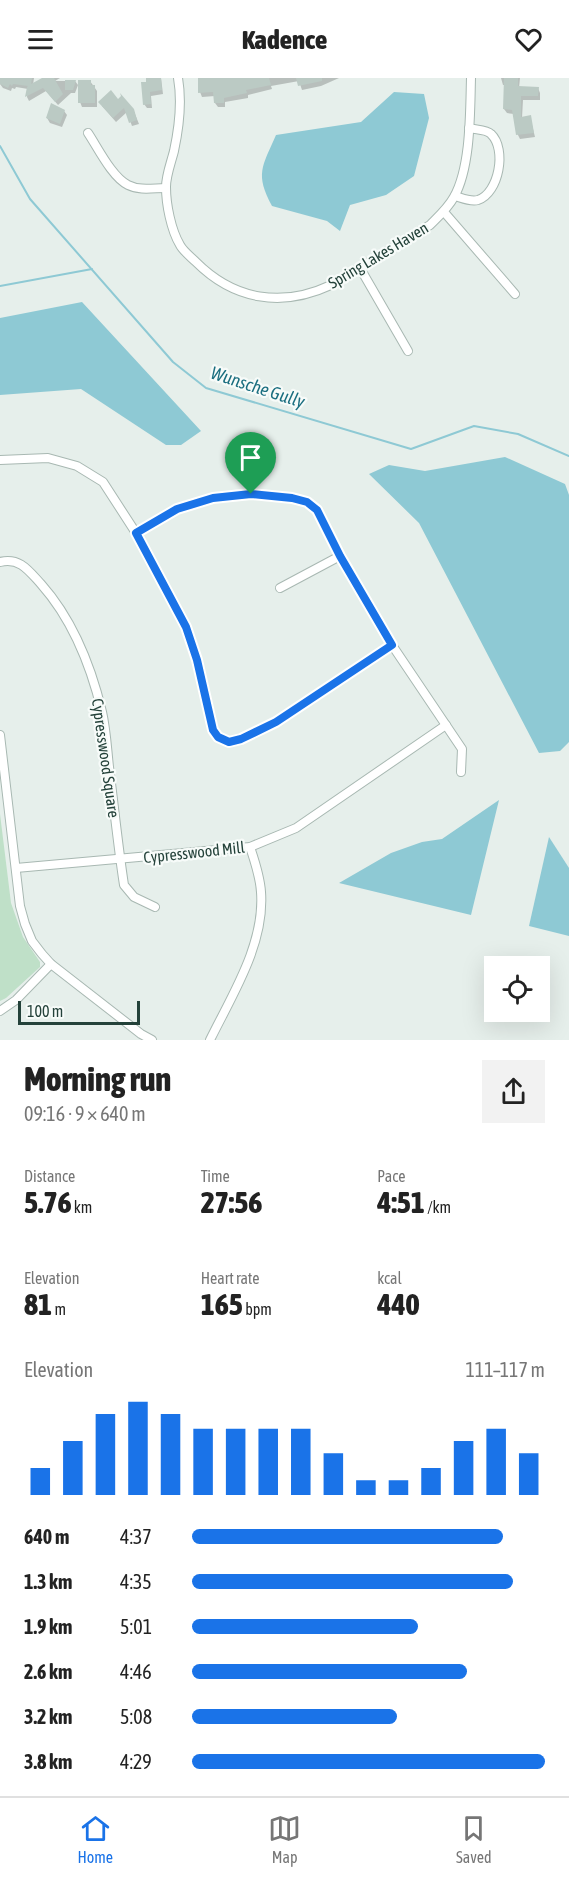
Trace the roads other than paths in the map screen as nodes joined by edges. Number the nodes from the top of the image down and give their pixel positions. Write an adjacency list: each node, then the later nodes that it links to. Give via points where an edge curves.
1 (178, 78): 5 (street, Spring Lakes Haven, via 180,104)
2 (471, 78): 3 (street, Spring Lakes Haven)
3 (469, 129): 6 (street, Spring Lakes Haven, via 464,168); 6 (street, via 486,131 494,138 498,176 481,199)
4 (88, 134): 5 (street, via 117,176 129,185)
5 (166, 188): 8 (street, Spring Lakes Haven, via 168,211 180,246 222,284 264,297 287,298 316,292)
6 (455, 196): 7 (street, Spring Lakes Haven)
7 (444, 212): 8 (street, Spring Lakes Haven, via 430,225); 9 (street)
8 (360, 268): 10 (street)
9 (515, 294)
10 (408, 351)
11 (0, 460): 12 (street, via 48,458 77,466 103,482)
12 (136, 533): 13 (street, via 177,509 213,498 251,494 292,498 317,510); 16 (street, via 186,627 213,730 229,742 276,722)
13 (340, 556): 15 (street); 16 (street)
14 (0, 562): 21 (street, Cypresswood Square, via 18,562 45,589 73,630 91,672 103,714)
15 (280, 588)
16 (392, 645): 17 (street)
17 (446, 725): 19 (street, via 462,749); 20 (street, Cypresswood Mill, via 296,828)
18 (0, 735): 22 (street)
19 (461, 772)
20 (250, 847): 21 (street, Cypresswood Mill); 28 (street, via 262,893 256,939)
21 (120, 860): 22 (street, Cypresswood Mill); 23 (street, Cypresswood Square, via 124,885 134,897)
22 (16, 868): 24 (street, via 25,924 32,941)
23 (155, 907)
24 (51, 964): 25 (street); 26 (street)
25 (0, 1011)
26 (139, 1037): 27 (street)
27 (152, 1040)
28 (210, 1040)

